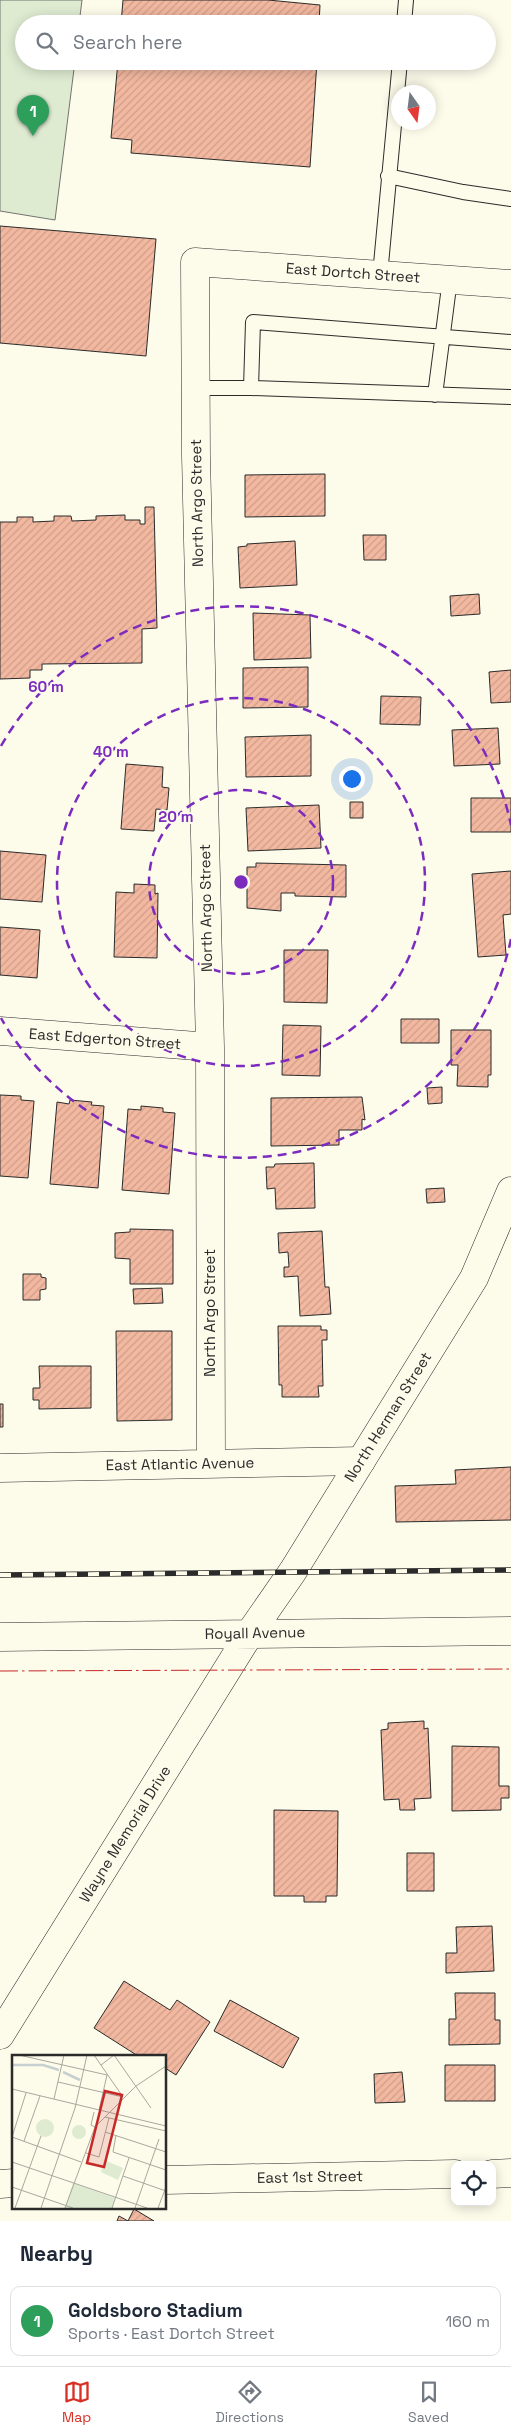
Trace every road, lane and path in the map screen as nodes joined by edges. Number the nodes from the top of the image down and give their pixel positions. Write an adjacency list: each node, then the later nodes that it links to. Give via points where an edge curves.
1 (406, 0): 2 (lane)
2 (405, 15)
3 (399, 70): 4 (lane)
4 (388, 176): 5 (lane); 7 (lane)
5 (511, 199)
6 (195, 262): 7 (street, East Dortch Street); 12 (street, North Argo Street)
7 (380, 275): 8 (street, East Dortch Street)
8 (450, 279): 9 (street, East Dortch Street); 10 (lane)
9 (511, 284)
10 (442, 335): 11 (lane); 13 (lane, via 253,322); 14 (lane)
11 (511, 342)
12 (196, 388): 13 (lane); 17 (street, North Argo Street)
13 (251, 388): 14 (lane)
14 (435, 394): 15 (lane)
15 (511, 397)
16 (0, 1031): 17 (street, East Edgerton Street)
17 (210, 1047): 20 (street, North Argo Street)
18 (511, 1191): 19 (street, North Herman Street, via 474,1278)
19 (361, 1461): 20 (street, East Atlantic Avenue); 23 (street, North Herman Street, via 293,1571)
20 (210, 1463): 21 (street, East Atlantic Avenue)
21 (0, 1468)
22 (511, 1631): 23 (street, Royall Avenue)
23 (250, 1633): 24 (street, Royall Avenue); 25 (street, Wayne Memorial Drive)
24 (0, 1637)
25 (0, 2036)
26 (511, 2173): 28 (street)
27 (451, 2174): 29 (street, East 1st Street)
28 (496, 2174)
29 (166, 2180)

